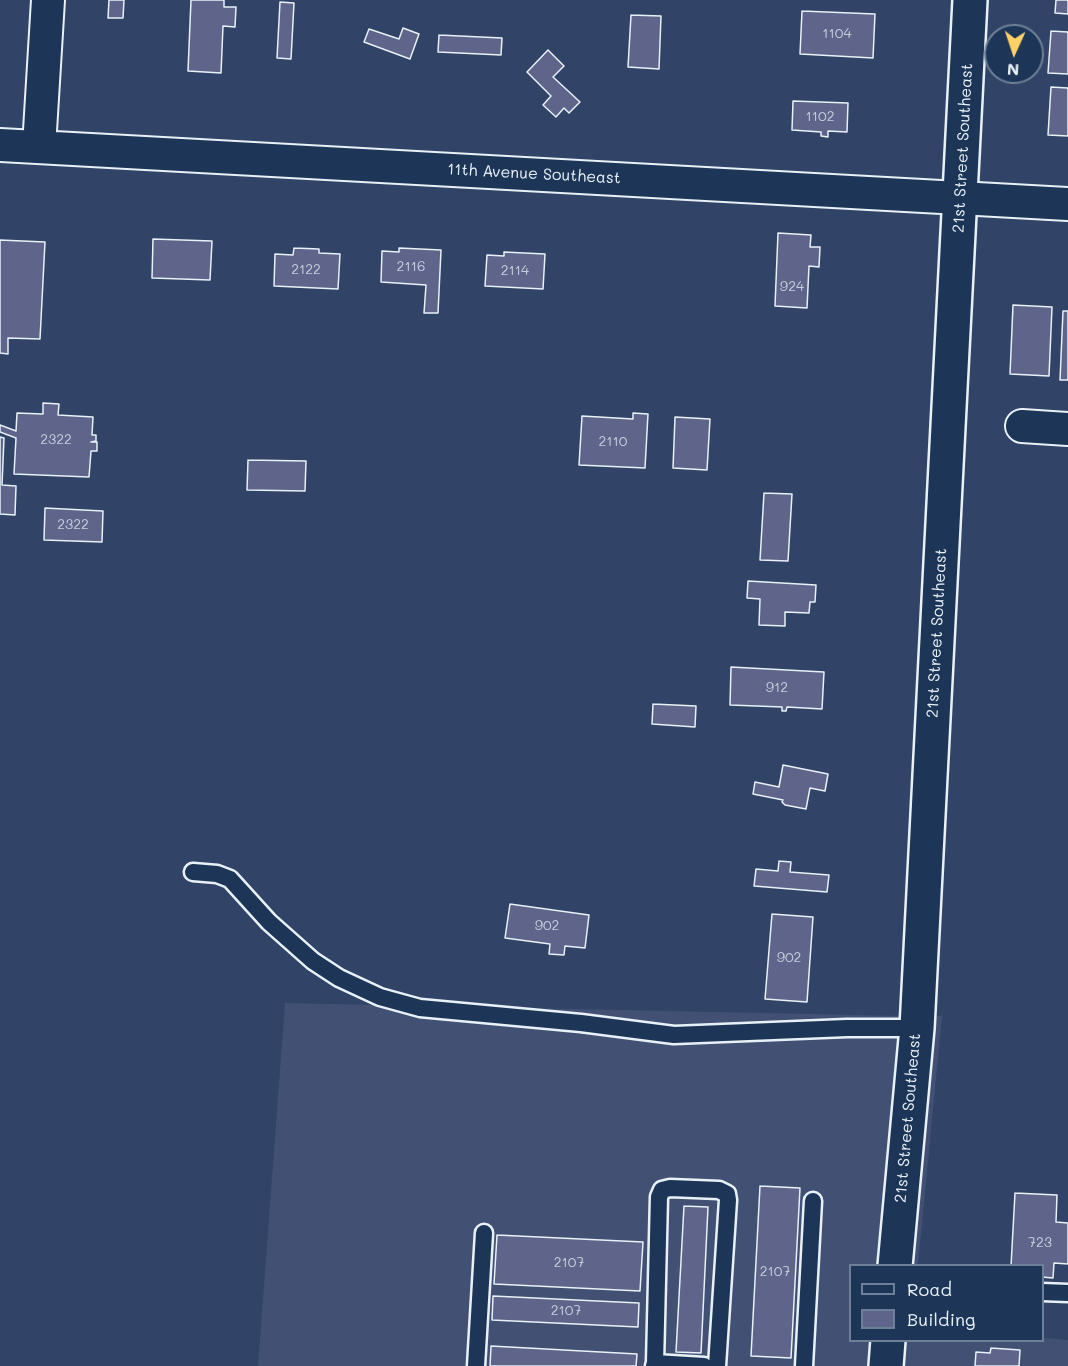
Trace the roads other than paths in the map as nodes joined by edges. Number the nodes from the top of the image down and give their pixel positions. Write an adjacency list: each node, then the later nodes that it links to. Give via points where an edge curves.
1 (48, 0): 4 (street)
2 (970, 0): 5 (street, 21st Street Southeast)
3 (0, 145): 4 (street, 11th Avenue Southeast)
4 (39, 147): 5 (street, 11th Avenue Southeast)
5 (960, 197): 6 (street, 11th Avenue Southeast); 10 (street, 21st Street Southeast)
6 (1068, 204)
7 (1022, 426): 8 (street)
8 (1068, 429)
9 (193, 872): 10 (lane, via 230,879 269,922 339,978 380,997 420,1008 674,1035)
10 (917, 1028): 13 (street, 21st Street Southeast)
11 (813, 1201): 21 (lane)
12 (484, 1233): 18 (lane)
13 (895, 1264)
14 (1044, 1292): 15 (lane)
15 (1068, 1293)
16 (888, 1342): 22 (street)
17 (654, 1365): 19 (lane); 20 (lane, via 659,1197 662,1190 670,1188 719,1190 727,1194)
18 (476, 1366)
19 (704, 1366)
20 (717, 1366)
21 (804, 1366)
22 (886, 1366)

